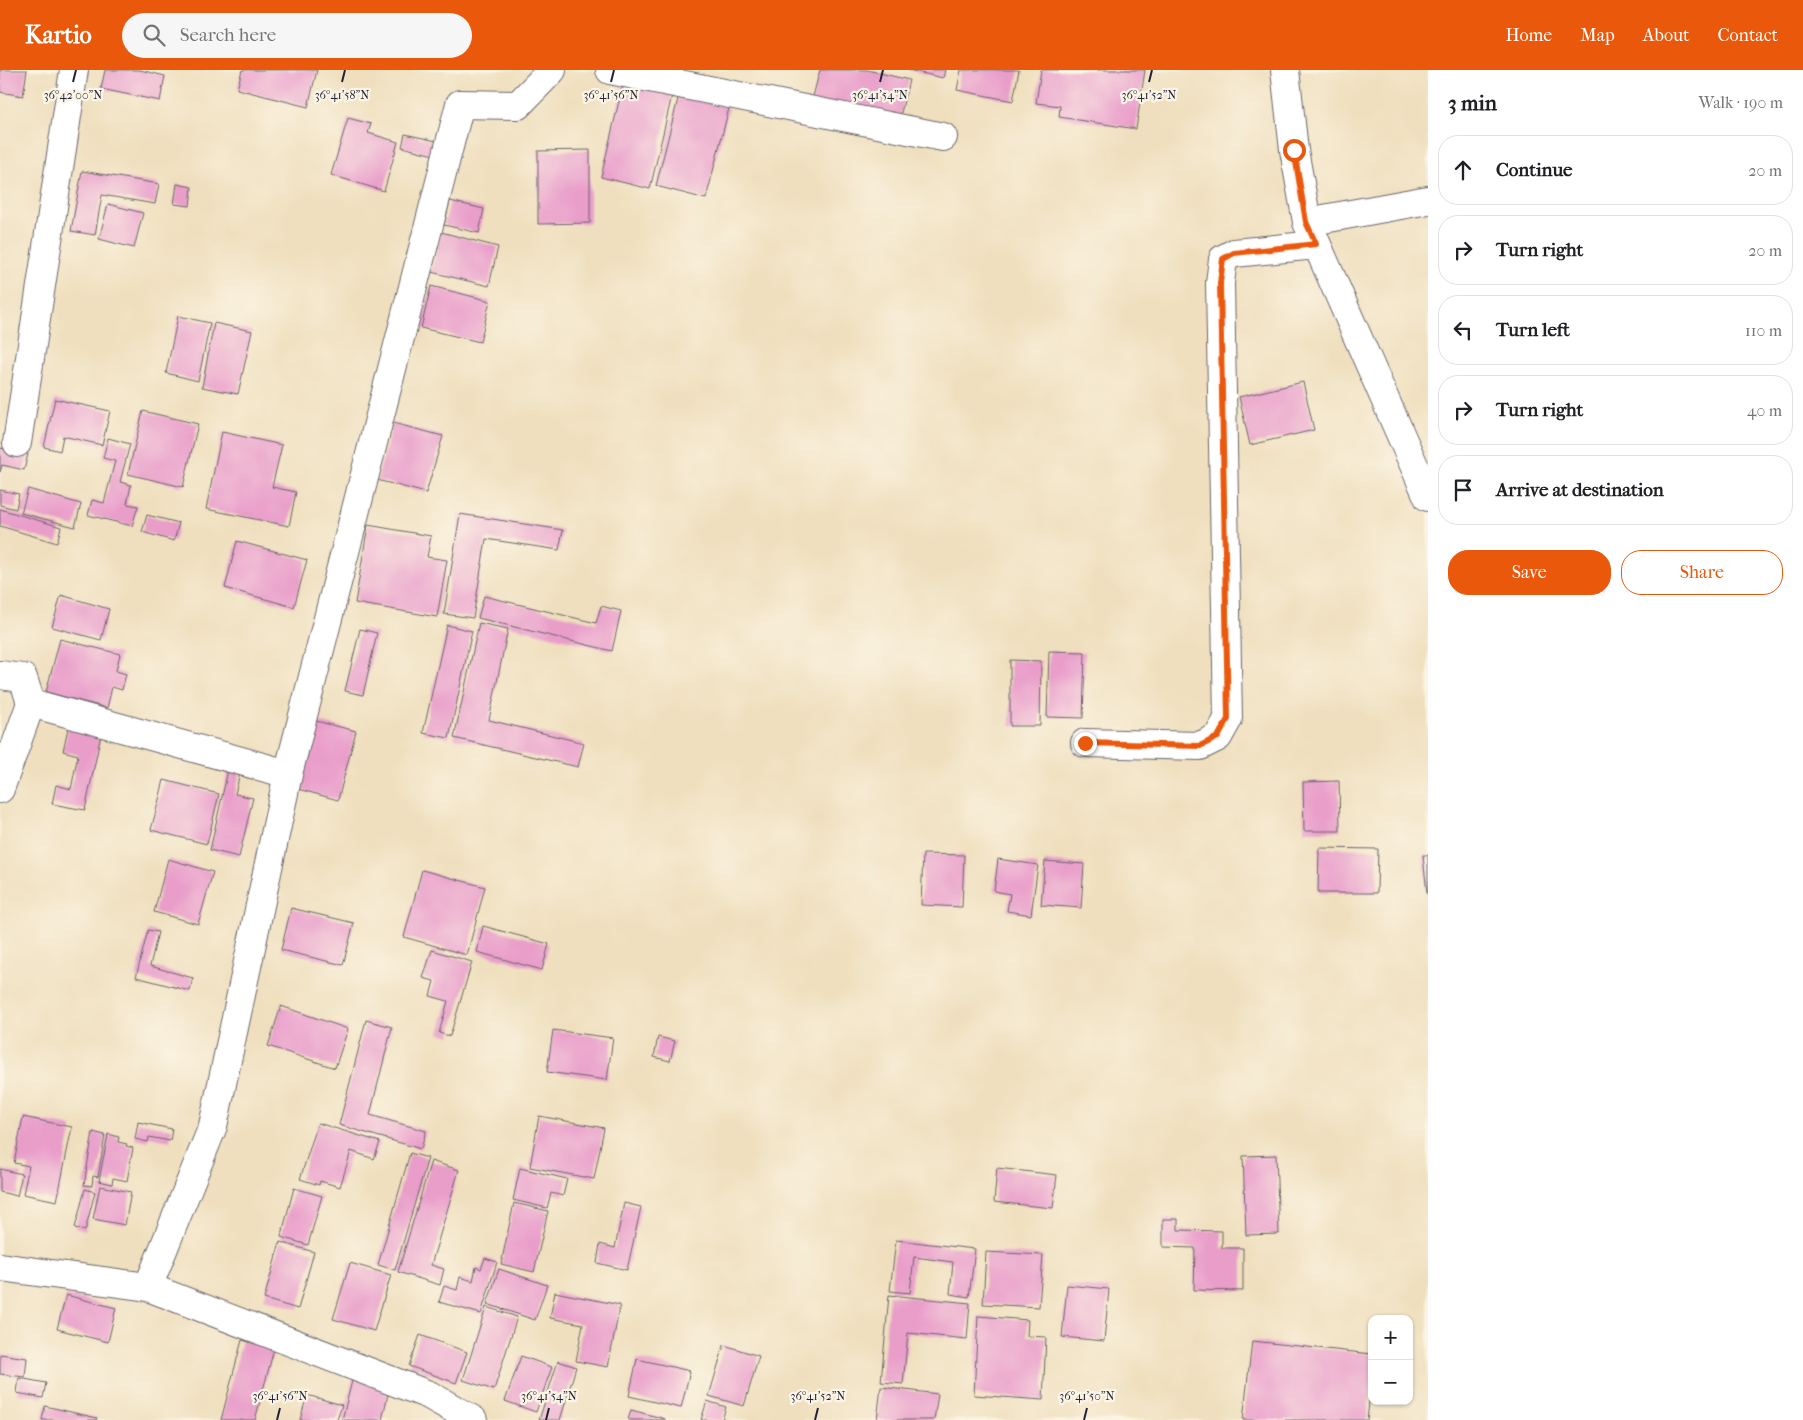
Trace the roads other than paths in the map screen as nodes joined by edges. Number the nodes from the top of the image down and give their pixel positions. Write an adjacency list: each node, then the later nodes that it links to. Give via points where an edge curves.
1 (74, 70): 8 (street)
2 (552, 70): 13 (street, via 518,105 460,104)
3 (610, 70): 5 (street)
4 (1285, 70): 7 (street, via 1294,150)
5 (943, 137)
6 (1428, 200): 7 (street)
7 (1311, 233): 9 (street); 12 (street, via 1234,253 1223,259 1220,283 1228,719 1218,737 1200,746)
8 (17, 443)
9 (1428, 497)
10 (0, 675): 11 (street, via 23,678)
11 (31, 703): 13 (street); 14 (street)
12 (1085, 743)
13 (288, 774): 16 (street, via 213,1126)
14 (0, 789)
15 (0, 1266): 16 (street)
16 (148, 1287): 17 (street, via 429,1395)
17 (473, 1420)

